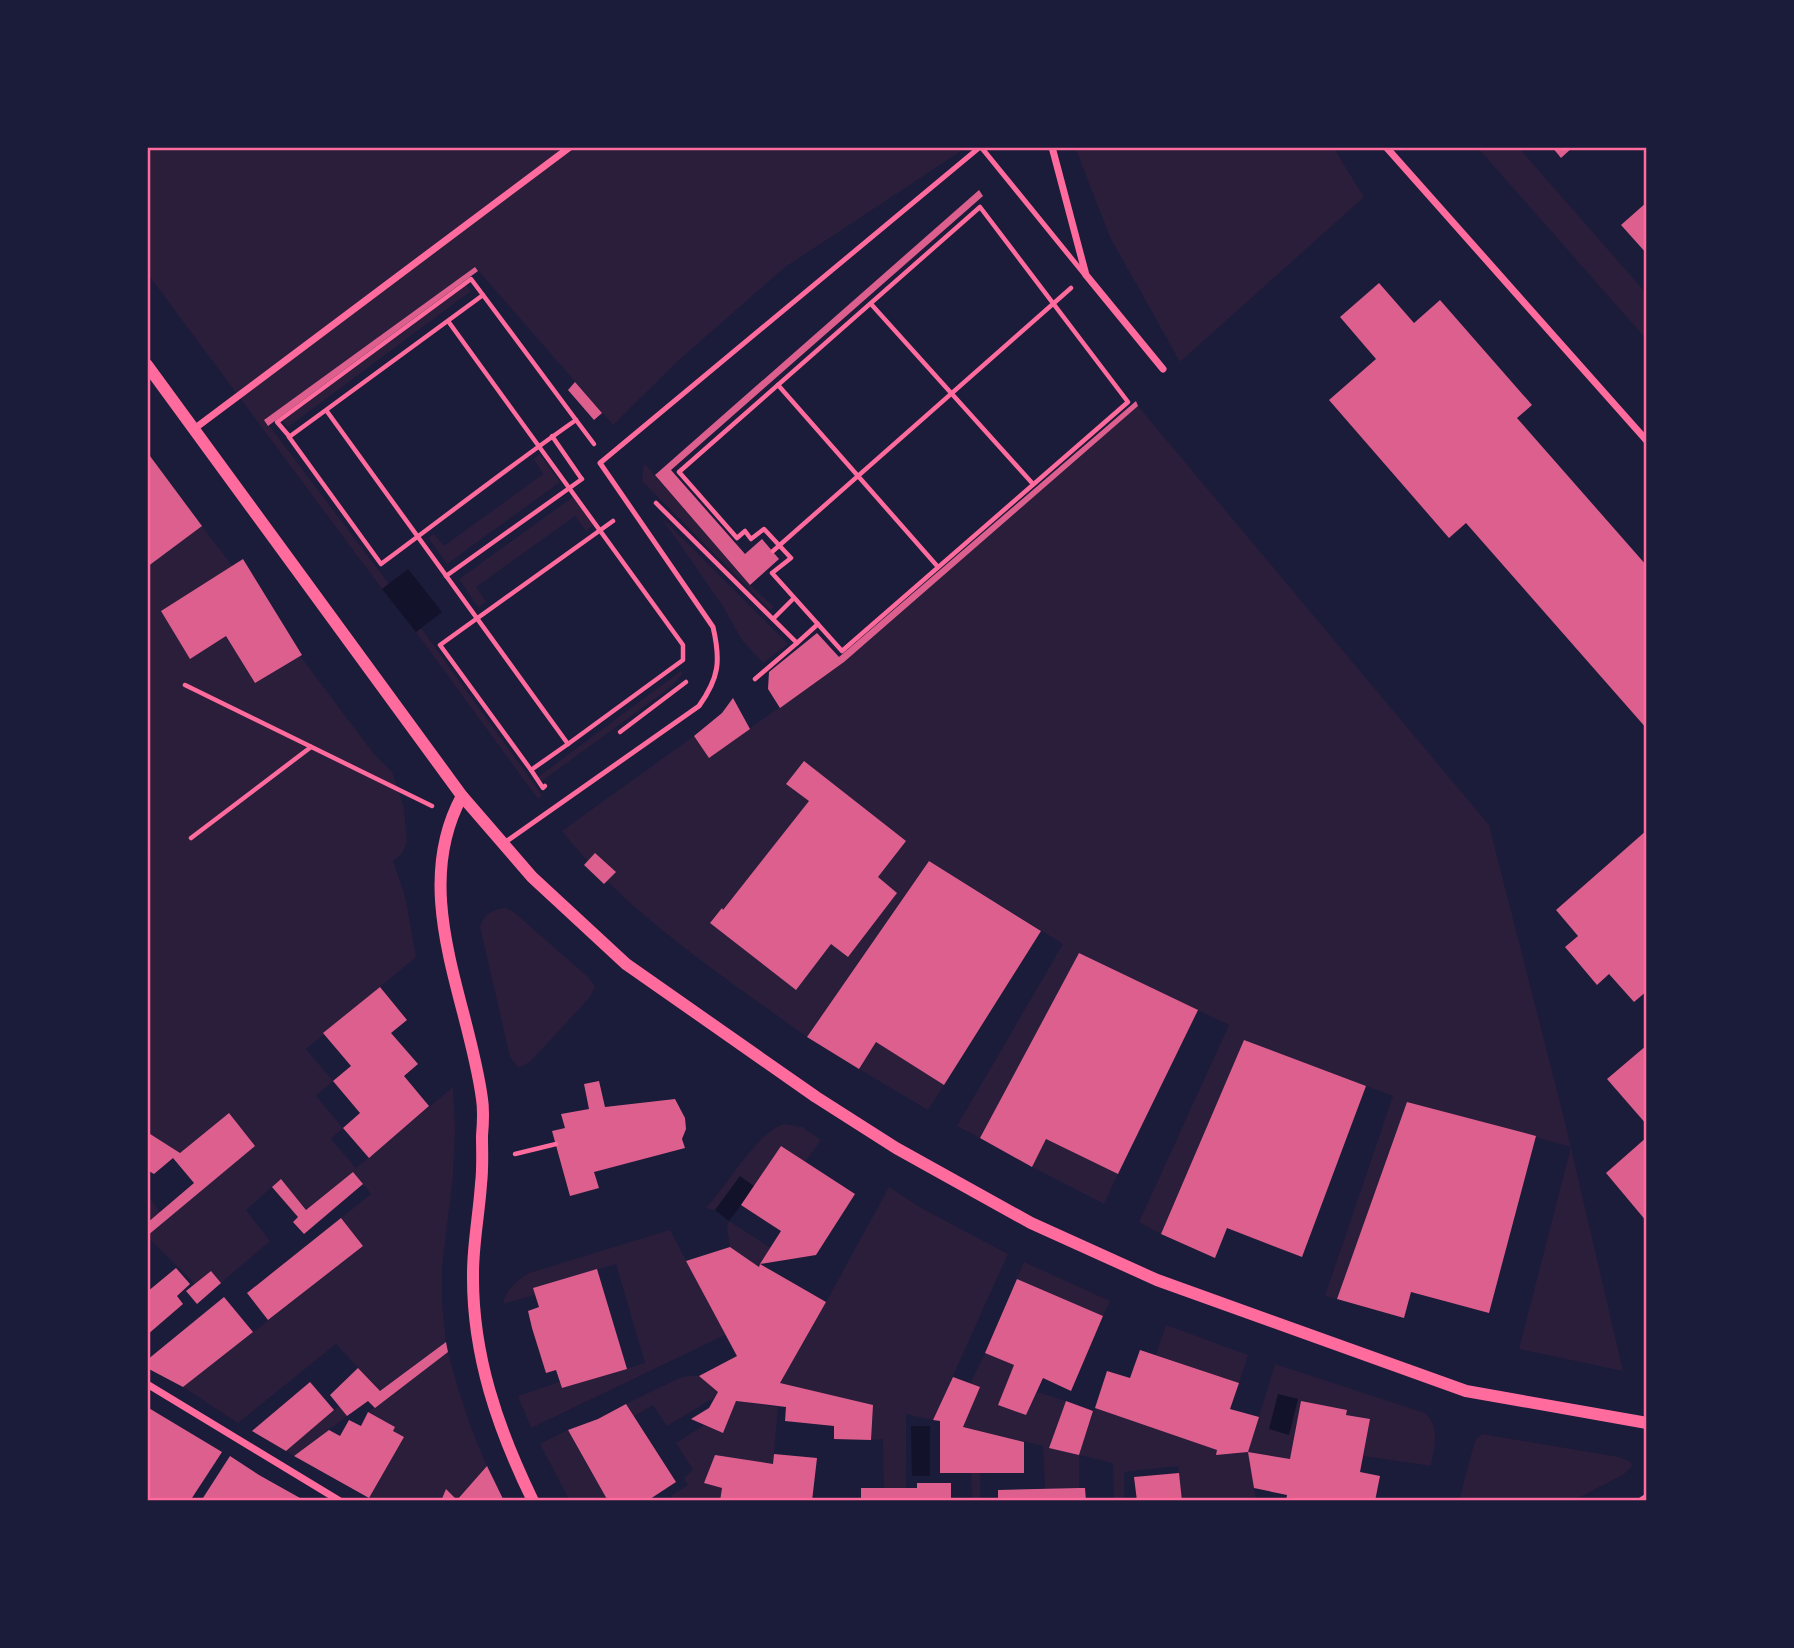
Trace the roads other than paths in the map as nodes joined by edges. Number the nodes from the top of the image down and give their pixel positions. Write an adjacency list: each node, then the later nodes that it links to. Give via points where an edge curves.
1 (570, 147): 8 (street)
2 (980, 147): 5 (lane); 11 (lane, via 600,463 713,627 718,646 712,687 699,706)
3 (1052, 147): 5 (street)
4 (1386, 147): 9 (street)
5 (1086, 275): 7 (street)
6 (147, 365): 8 (street)
7 (1163, 369)
8 (194, 429): 10 (street)
9 (1647, 441)
10 (462, 796): 11 (street); 16 (street, via 451,816 439,873 442,923 483,1102 482,1180 473,1273 477,1342 508,1450)
11 (502, 844): 13 (street, via 626,964 816,1097 896,1148 1031,1223 1157,1280 1466,1391)
12 (147, 1384): 15 (street)
13 (1647, 1423)
14 (1647, 1497): 17 (street)
15 (340, 1501)
16 (533, 1501)
17 (1642, 1501)

